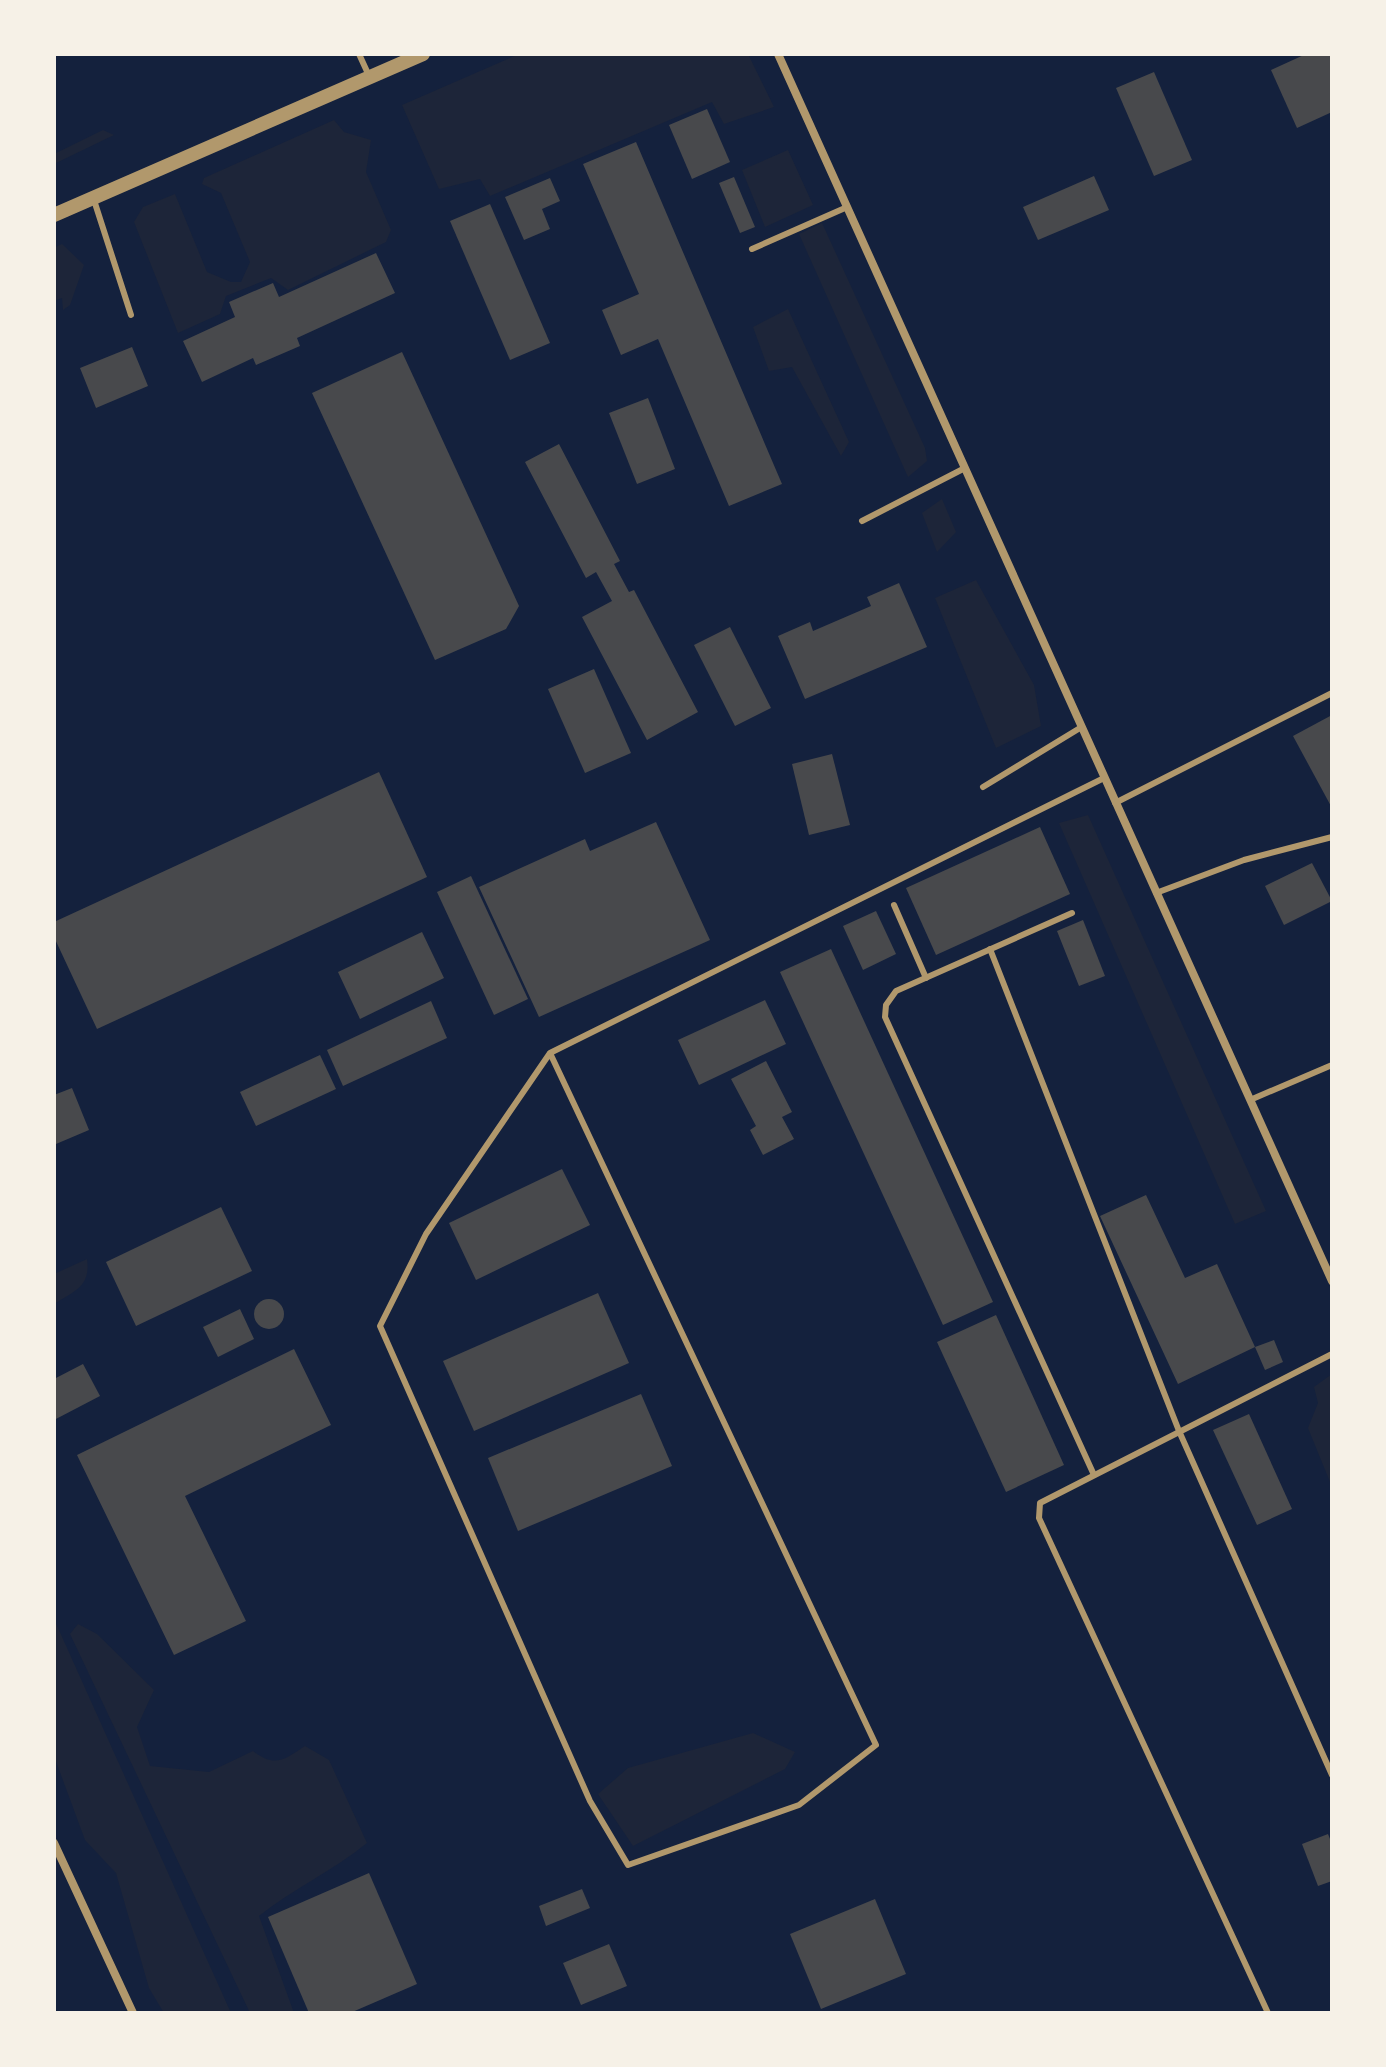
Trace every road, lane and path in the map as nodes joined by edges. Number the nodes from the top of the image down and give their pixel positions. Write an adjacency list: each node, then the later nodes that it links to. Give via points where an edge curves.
1 (359, 54): 4 (lane)
2 (423, 54): 4 (street)
3 (778, 54): 6 (street)
4 (370, 78): 5 (street)
5 (93, 197): 7 (street); 9 (lane)
6 (845, 208): 8 (lane); 10 (street)
7 (54, 215)
8 (752, 249)
9 (131, 315)
10 (963, 469): 11 (lane); 13 (street)
11 (862, 521)
12 (1332, 693): 16 (lane)
13 (1080, 728): 14 (street); 15 (lane)
14 (1104, 778): 16 (street); 23 (lane)
15 (983, 787)
16 (1115, 803): 18 (street)
17 (1332, 837): 18 (lane, via 1244,860)
18 (1156, 893): 25 (street)
19 (894, 905): 22 (lane)
20 (1072, 913): 21 (lane)
21 (990, 949): 22 (lane); 28 (lane)
22 (926, 978): 29 (lane, via 896,991 885,1017)
23 (550, 1053): 23 (lane, via 426,1234 380,1326 590,1801 628,1865 799,1805 876,1745)
24 (1332, 1065): 25 (lane)
25 (1250, 1100): 26 (street)
26 (1331, 1278)
27 (1332, 1354): 28 (lane)
28 (1179, 1431): 29 (lane); 30 (lane)
29 (1094, 1475): 33 (lane, via 1040,1503 1039,1518)
30 (1332, 1775)
31 (54, 1843): 32 (street)
32 (133, 2013)
33 (1268, 2013)

